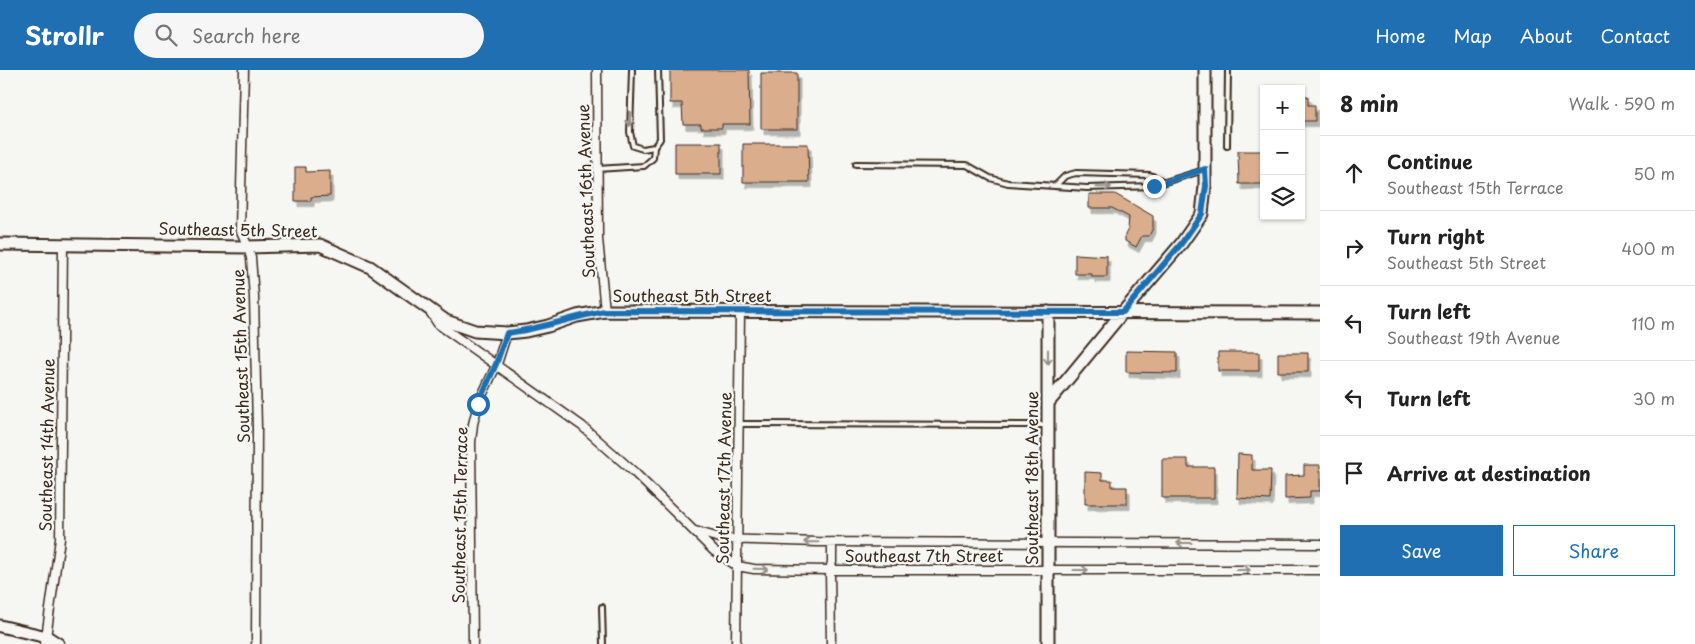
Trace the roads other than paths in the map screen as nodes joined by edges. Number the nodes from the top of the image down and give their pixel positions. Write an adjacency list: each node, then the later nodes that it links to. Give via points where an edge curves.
1 (244, 70): 16 (street, Southeast 15th Avenue, via 240,229)
2 (597, 70): 10 (street, Southeast 16th Avenue)
3 (632, 70): 8 (lane, one-way to 8, via 630,132 633,146 643,149)
4 (658, 70): 8 (lane, via 660,139)
5 (1205, 70): 11 (street)
6 (1228, 70): 7 (lane)
7 (1227, 146)
8 (654, 147): 10 (lane, via 653,158 644,166)
9 (856, 164): 13 (lane, via 966,165 1008,183)
10 (597, 169): 18 (street, Southeast 16th Avenue, via 598,239)
11 (1205, 169): 12 (lane); 20 (street, via 1202,214)
12 (1165, 182): 13 (lane, one-way to 12, via 1154,186); 13 (lane, via 1150,175 1076,174 1065,176)
13 (1055, 186)
14 (0, 244): 15 (street, Southeast 5th Street)
15 (63, 244): 16 (street, Southeast 5th Street); 39 (street, Southeast 14th Avenue, via 60,539)
16 (248, 247): 17 (street, Southeast 5th Street, via 320,245 370,267); 41 (street, Southeast 15th Avenue, via 252,258 254,297 257,428)
17 (427, 308): 23 (street, Southeast 5th Street, via 446,321 475,331); 24 (street, Southeast 7th Street, via 438,324)
18 (605, 311): 21 (street, Southeast 5th Street); 23 (street, Southeast 5th Street)
19 (1048, 312): 20 (street, Southeast 5th Street); 21 (street, Southeast 5th Street); 25 (street, Southeast 18th Avenue, one-way to 25)
20 (1123, 312): 22 (street, Southeast 5th Street); 25 (street)
21 (740, 313): 26 (street, Southeast 17th Avenue)
22 (1320, 313)
23 (507, 333): 24 (street, Southeast 15th Terrace)
24 (496, 364): 28 (street, Southeast 7th Street, via 582,426 634,472); 42 (street, Southeast 15th Terrace, via 478,404 471,442)
25 (1048, 403): 27 (street, Southeast 18th Avenue)
26 (738, 424): 27 (lane); 29 (street, Southeast 17th Avenue)
27 (1048, 425): 31 (street, Southeast 18th Avenue)
28 (690, 529): 29 (street, Southeast 7th Street, via 714,538); 33 (street, Southeast 7th Street)
29 (737, 540): 30 (street, Southeast 7th Street, one-way to 29); 33 (street, Southeast 17th Avenue)
30 (832, 542): 31 (street, Southeast 7th Street); 34 (street)
31 (1049, 543): 32 (street, Southeast 7th Street, one-way to 31); 35 (street, Southeast 18th Avenue)
32 (1320, 544)
33 (736, 566): 34 (street, Southeast 7th Street, one-way to 34); 44 (street, Southeast 17th Avenue)
34 (830, 570): 35 (street, Southeast 7th Street); 45 (street)
35 (1049, 570): 36 (street, Southeast 7th Street, one-way to 36); 46 (street, Southeast 18th Avenue)
36 (1320, 570)
37 (602, 606): 43 (lane)
38 (0, 626): 39 (street)
39 (46, 641): 40 (street)
40 (58, 644)
41 (256, 644)
42 (473, 644)
43 (603, 644)
44 (736, 644)
45 (831, 644)
46 (1048, 644)

